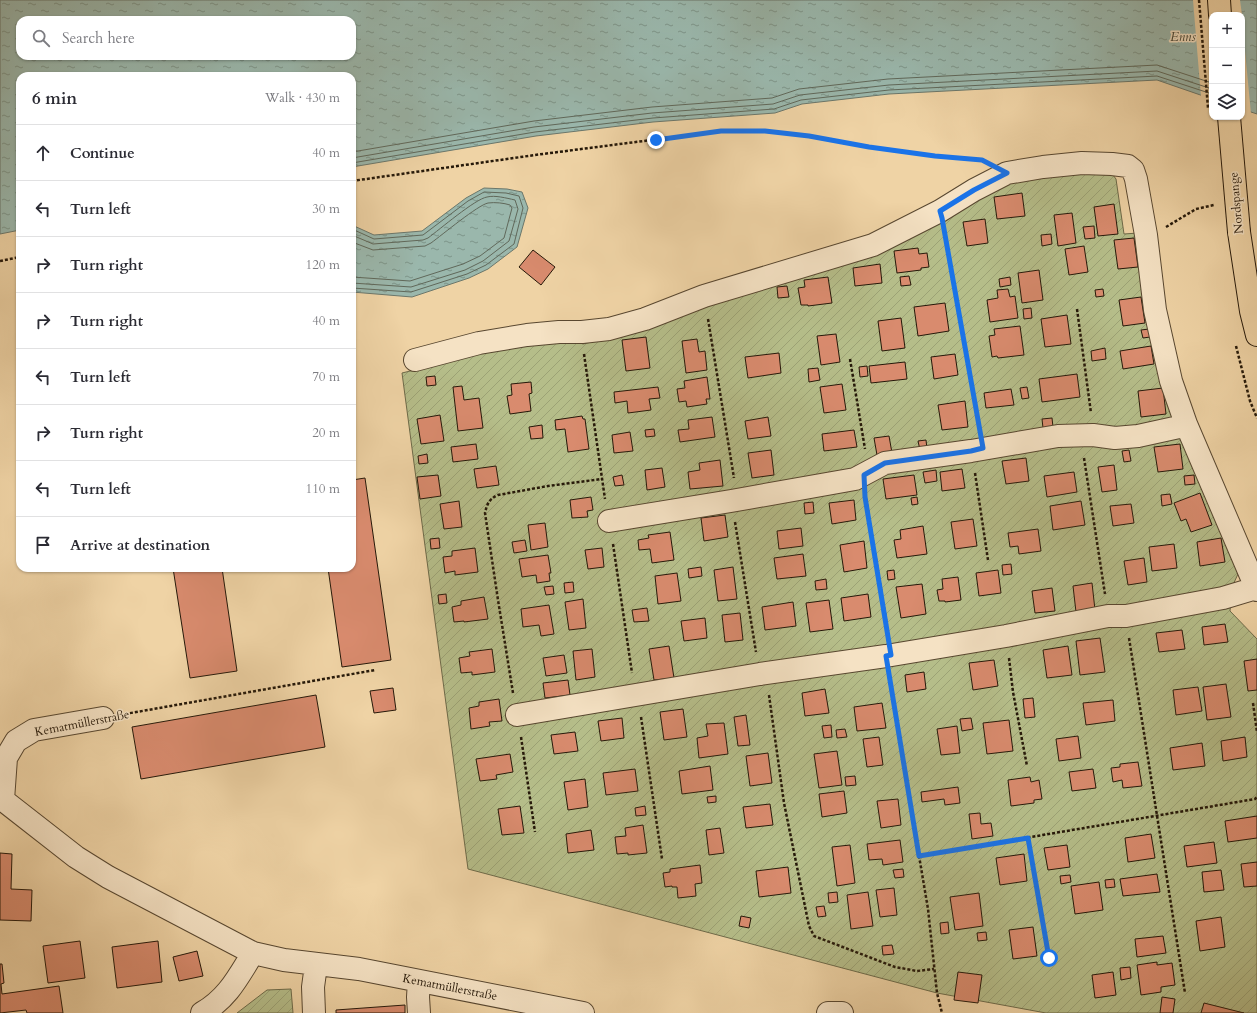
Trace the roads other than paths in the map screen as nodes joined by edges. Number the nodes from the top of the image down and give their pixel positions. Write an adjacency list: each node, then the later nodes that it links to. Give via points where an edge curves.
1 (1219, 0): 2 (main road)
2 (1220, 12)
3 (1229, 120): 4 (main road, Nordspange, bridge, via 1239,232)
4 (1257, 335)
5 (415, 360): 6 (street, via 479,343 527,335 609,329 704,296 873,245 1007,173 1082,163 1112,164 1128,166 1133,170 1136,179 1162,340 1171,381)
6 (1186, 424): 7 (street, via 1138,436 1058,436 885,463 855,479); 8 (street)
7 (609, 521)
8 (1256, 589): 9 (street, via 1223,598 1006,636)
9 (517, 715)
10 (103, 718): 11 (street, Kematmüllerstraße, via 34,730)
11 (3, 751): 12 (street, Kematmüllerstraße)
12 (1, 800): 13 (street, Kematmüllerstraße, via 95,869)
13 (253, 953): 14 (street, Kematmüllerstraße); 17 (street, via 226,995)
14 (316, 965): 15 (street, Kematmüllerstraße, via 359,969); 18 (street, via 313,987)
15 (419, 981): 16 (street, Kematmüllerstraße); 19 (street)
16 (510, 1006): 20 (street, Kematmüllerstraße)
17 (202, 1013)
18 (314, 1013)
19 (419, 1013)
20 (583, 1013)
21 (828, 1013): 22 (street)
22 (842, 1013)

